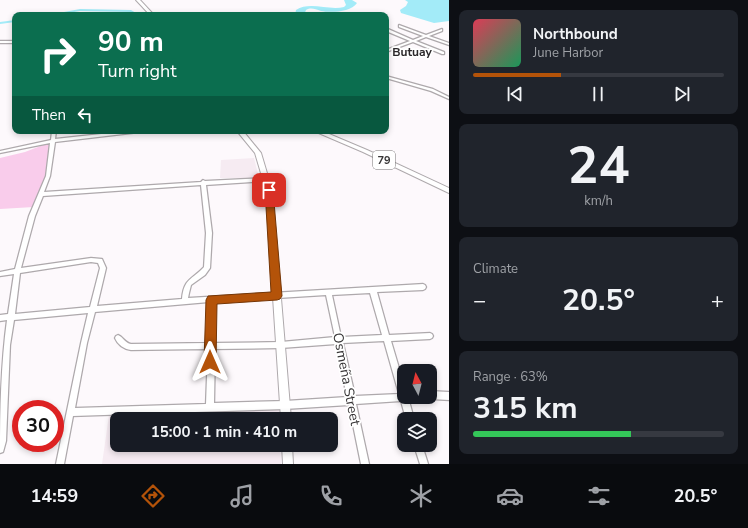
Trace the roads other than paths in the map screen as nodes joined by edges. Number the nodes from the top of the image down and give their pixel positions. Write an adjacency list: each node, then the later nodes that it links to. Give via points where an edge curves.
1 (138, 0): 2 (highway)
2 (149, 12)
3 (400, 26): 4 (street)
4 (407, 28): 5 (street); 8 (street)
5 (414, 30): 9 (street); 10 (street)
6 (441, 30): 10 (street)
7 (389, 31): 8 (street)
8 (393, 33): 9 (street)
9 (400, 35): 11 (street)
10 (427, 36): 11 (street); 12 (street)
11 (414, 41): 16 (street); 17 (street)
12 (441, 41): 15 (street); 16 (street)
13 (0, 42): 14 (street)
14 (12, 42)
15 (449, 44)
16 (428, 46): 18 (street)
17 (389, 50)
18 (443, 53)
19 (389, 77): 20 (street)
20 (449, 98)
21 (53, 134): 25 (street)
22 (114, 134): 25 (street)
23 (242, 134): 27 (main road, via 258,153)
24 (324, 134): 29 (highway, 79)
25 (52, 141): 26 (street); 30 (street, via 48,176)
26 (0, 152)
27 (266, 179): 28 (street); 36 (main road, via 273,229)
28 (203, 182): 30 (street); 38 (street, via 209,233 208,268 188,283)
29 (449, 191)
30 (41, 194): 31 (street, via 30,222)
31 (17, 272): 32 (street); 39 (street, via 91,260 100,261 102,268); 41 (street)
32 (0, 274)
33 (423, 287): 34 (street)
34 (373, 291): 35 (street); 43 (street)
35 (329, 294): 36 (street); 45 (street, Osmeña Street)
36 (277, 296): 37 (street); 46 (main road)
37 (212, 300): 38 (street); 47 (street)
38 (185, 301): 39 (street)
39 (91, 310): 41 (street); 55 (street)
40 (0, 318): 41 (street)
41 (10, 318): 57 (street)
42 (430, 336): 43 (street)
43 (386, 337): 45 (street); 48 (street)
44 (118, 338): 47 (street, via 126,346 131,347)
45 (340, 340): 46 (street); 52 (street, Osmeña Street)
46 (281, 345): 47 (street); 53 (main road)
47 (210, 346): 54 (street)
48 (397, 374)
49 (437, 395): 50 (street)
50 (449, 396)
51 (397, 397): 52 (street)
52 (352, 400): 53 (street); 62 (street, Osmeña Street)
53 (285, 405): 54 (street); 56 (main road)
54 (210, 408): 55 (street)
55 (72, 412): 60 (street)
56 (286, 412)
57 (0, 449)
58 (287, 452): 61 (main road)
59 (420, 452): 63 (street)
60 (60, 464)
61 (288, 464)
62 (365, 464)
63 (424, 464)

